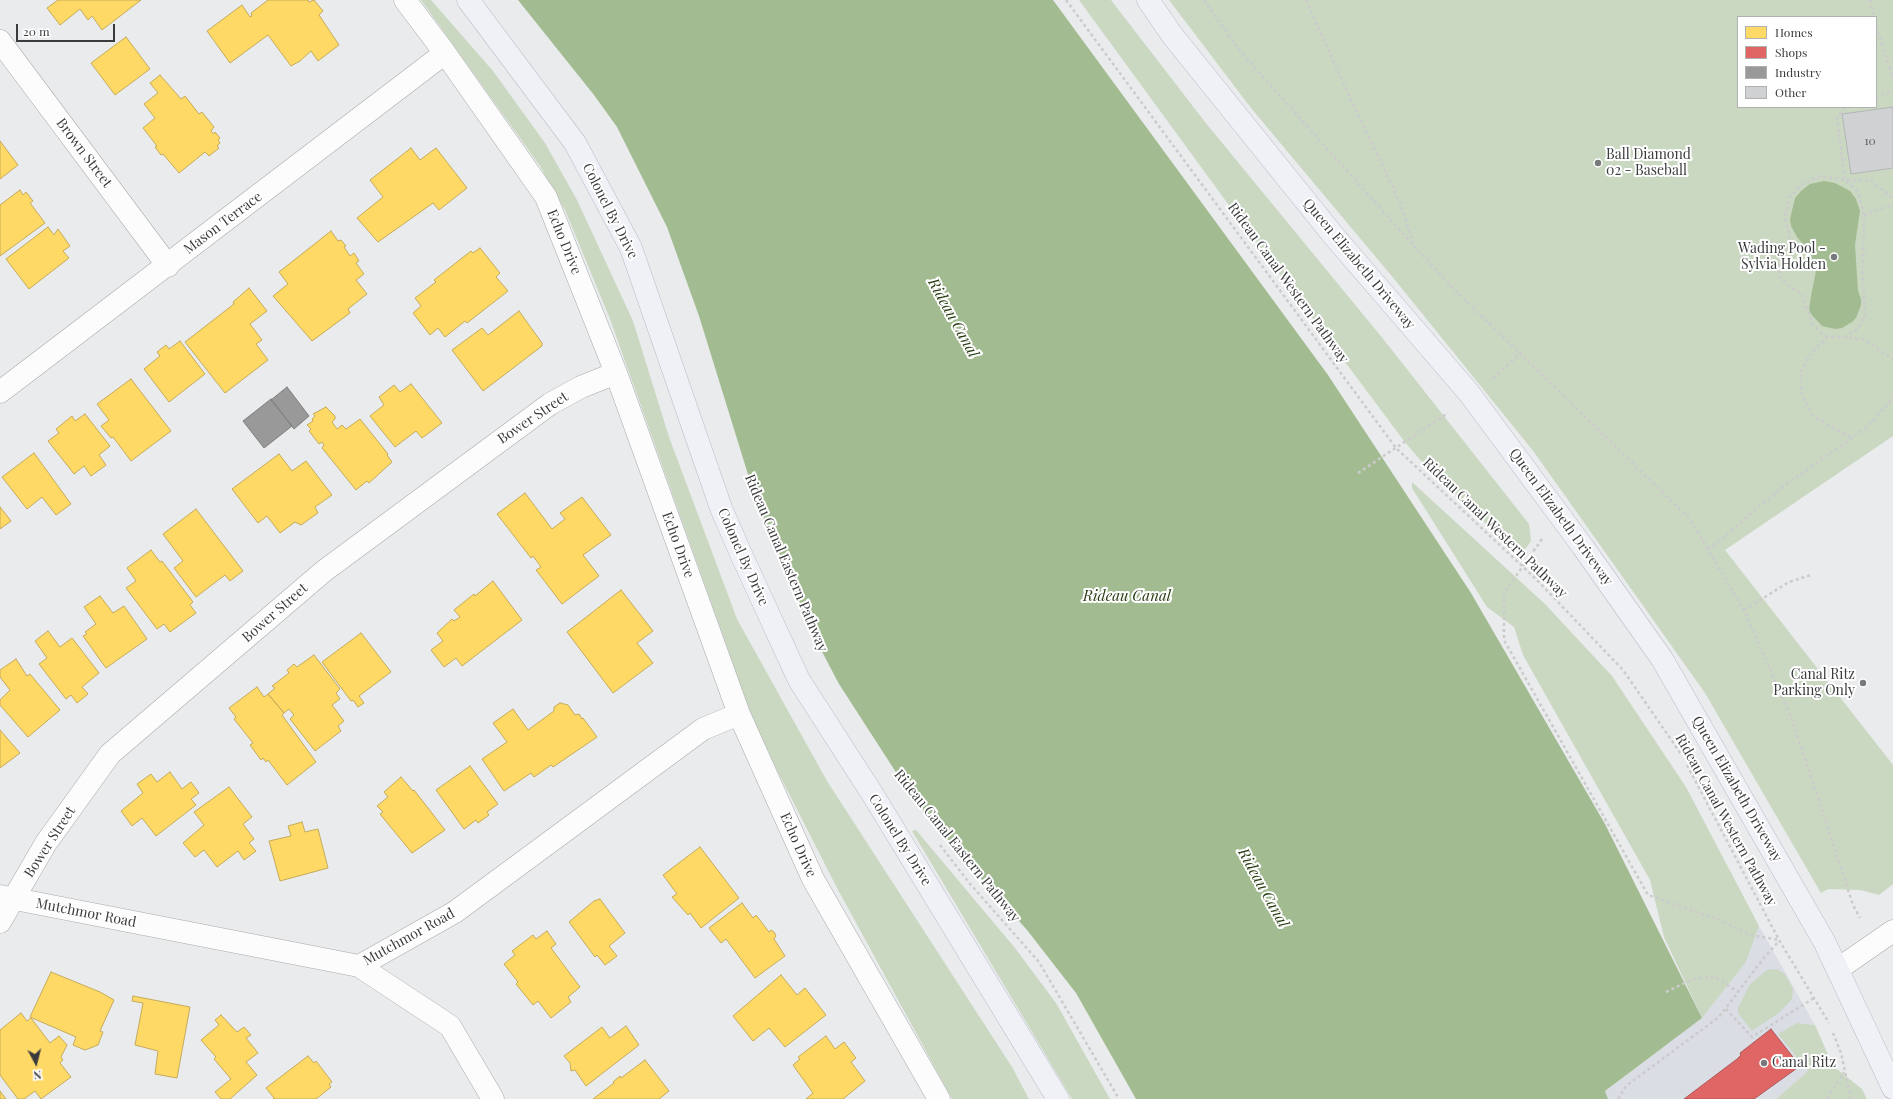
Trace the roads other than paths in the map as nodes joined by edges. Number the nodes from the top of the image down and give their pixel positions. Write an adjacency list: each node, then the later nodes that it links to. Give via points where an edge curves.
1 (405, 0): 5 (street, Echo Drive)
2 (468, 0): 18 (main road, Colonel By Drive, via 575,143 631,248 721,508 799,680 873,795)
3 (1148, 0): 14 (main road, Queen Elizabeth Driveway, via 1172,35 1333,235 1470,395 1564,521 1662,659)
4 (0, 41): 6 (street, Brown Street)
5 (445, 53): 6 (street, Mason Terrace); 7 (street, Echo Drive, via 546,196)
6 (168, 266): 8 (street, Mason Terrace)
7 (616, 373): 9 (street, Echo Drive); 10 (street, Bower Street, via 581,387 550,404 330,566 110,754)
8 (0, 392)
9 (739, 714): 13 (street, Mutchmor Road, via 703,729 455,912); 17 (street, Echo Drive, via 813,880)
10 (7, 897): 11 (street, Bower Street); 13 (street, Mutchmor Road)
11 (0, 922)
12 (1893, 931): 14 (street)
13 (359, 966): 16 (street, via 450,1026)
14 (1838, 968): 15 (main road, Queen Elizabeth Driveway)
15 (1893, 1088)
16 (493, 1099)
17 (939, 1099)
18 (1058, 1099)

